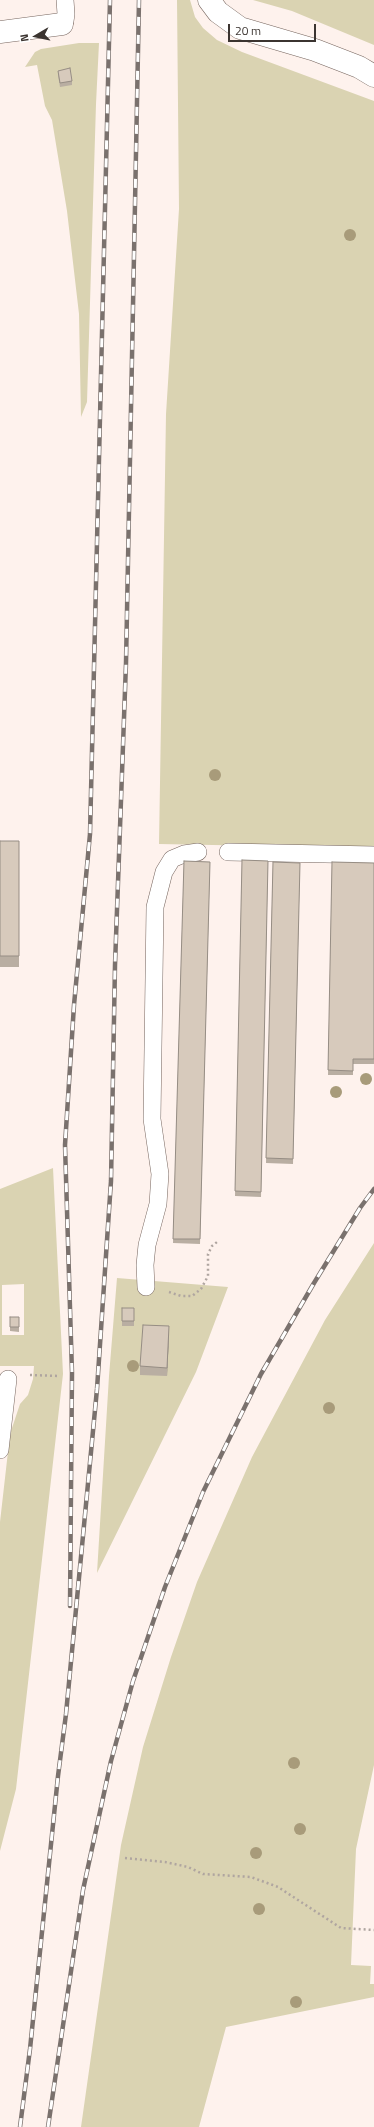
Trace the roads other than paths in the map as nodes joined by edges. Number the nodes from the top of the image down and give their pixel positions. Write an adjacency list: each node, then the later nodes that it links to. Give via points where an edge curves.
1 (65, 0): 3 (lane, via 66,14)
2 (209, 0): 5 (street, via 218,12 240,28 314,50 359,67)
3 (62, 24): 4 (street)
4 (0, 32)
5 (374, 76)
6 (198, 852): 9 (lane, via 172,859 164,872 155,908 152,1119 160,1174 158,1204 147,1245)
7 (228, 852): 8 (lane)
8 (374, 854)
9 (146, 1287)
10 (8, 1379): 11 (lane)
11 (0, 1450)

